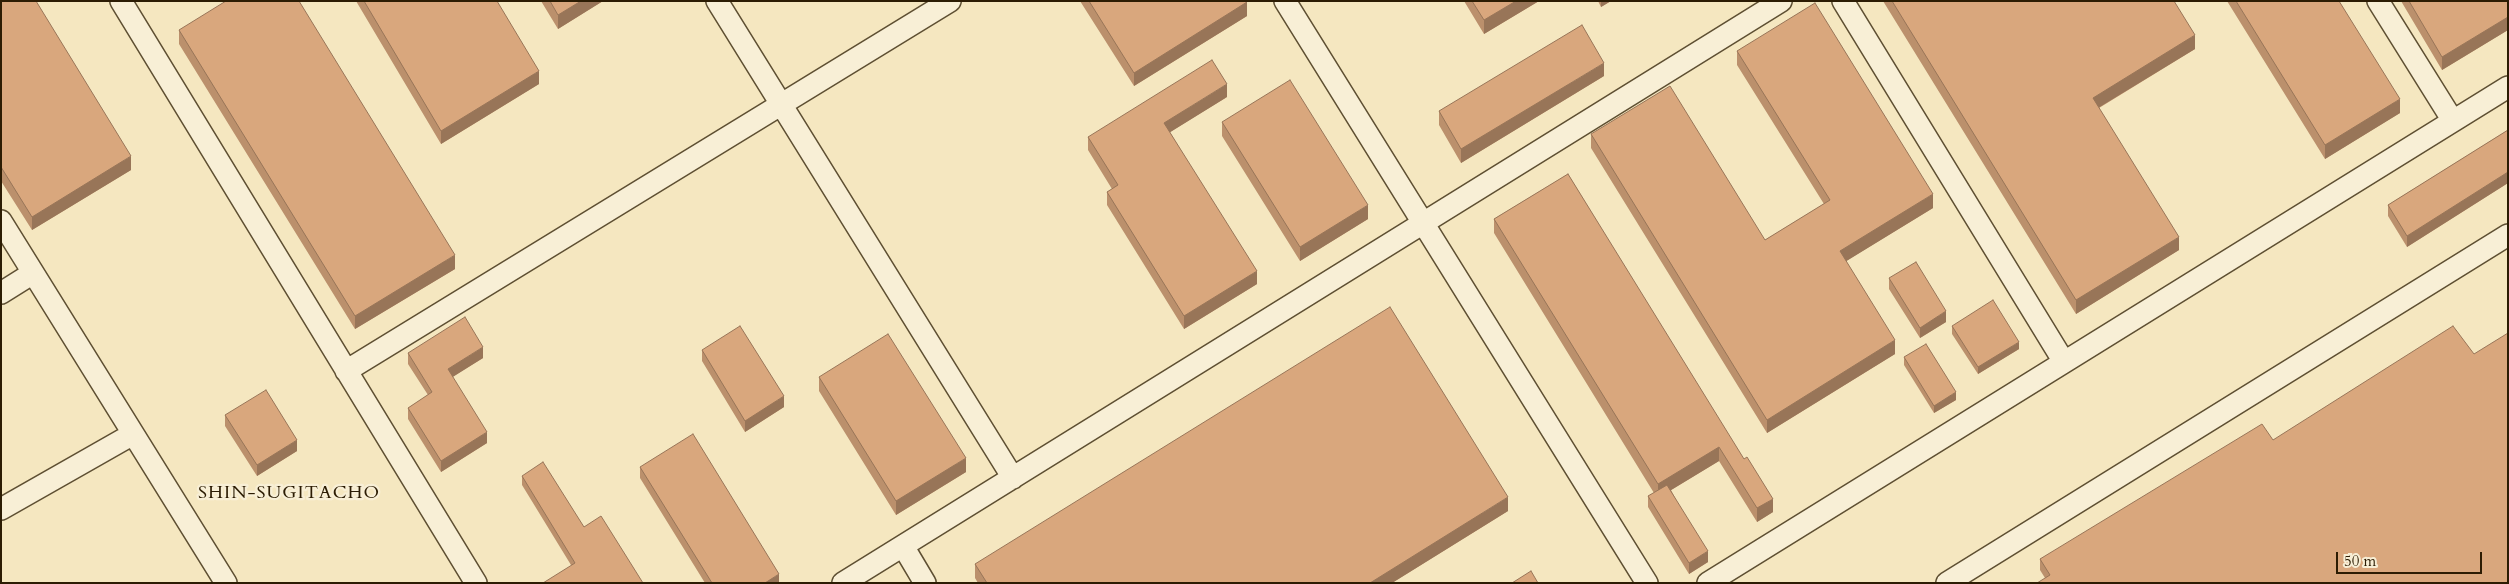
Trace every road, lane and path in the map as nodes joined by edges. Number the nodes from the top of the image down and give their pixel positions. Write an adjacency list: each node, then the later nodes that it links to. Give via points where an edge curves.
1 (121, 1): 17 (lane)
2 (718, 1): 9 (lane)
3 (950, 1): 9 (lane)
4 (1285, 1): 12 (lane)
5 (1781, 1): 12 (lane)
6 (1843, 1): 16 (lane)
7 (2378, 1): 10 (lane)
8 (2508, 87): 10 (lane)
9 (782, 105): 17 (lane); 19 (lane)
10 (2453, 121): 16 (lane)
11 (1, 221): 14 (lane)
12 (1424, 223): 19 (lane); 26 (lane)
13 (2508, 235): 28 (lane)
14 (34, 273): 15 (lane); 18 (lane)
15 (1, 293)
16 (2064, 362): 27 (lane)
17 (346, 372): 23 (lane)
18 (133, 434): 20 (lane); 22 (lane)
19 (1013, 478): 21 (lane)
20 (1, 509)
21 (904, 546): 24 (lane); 25 (lane)
22 (226, 583)
23 (476, 583)
24 (844, 583)
25 (925, 583)
26 (1647, 583)
27 (1708, 583)
28 (1947, 583)

